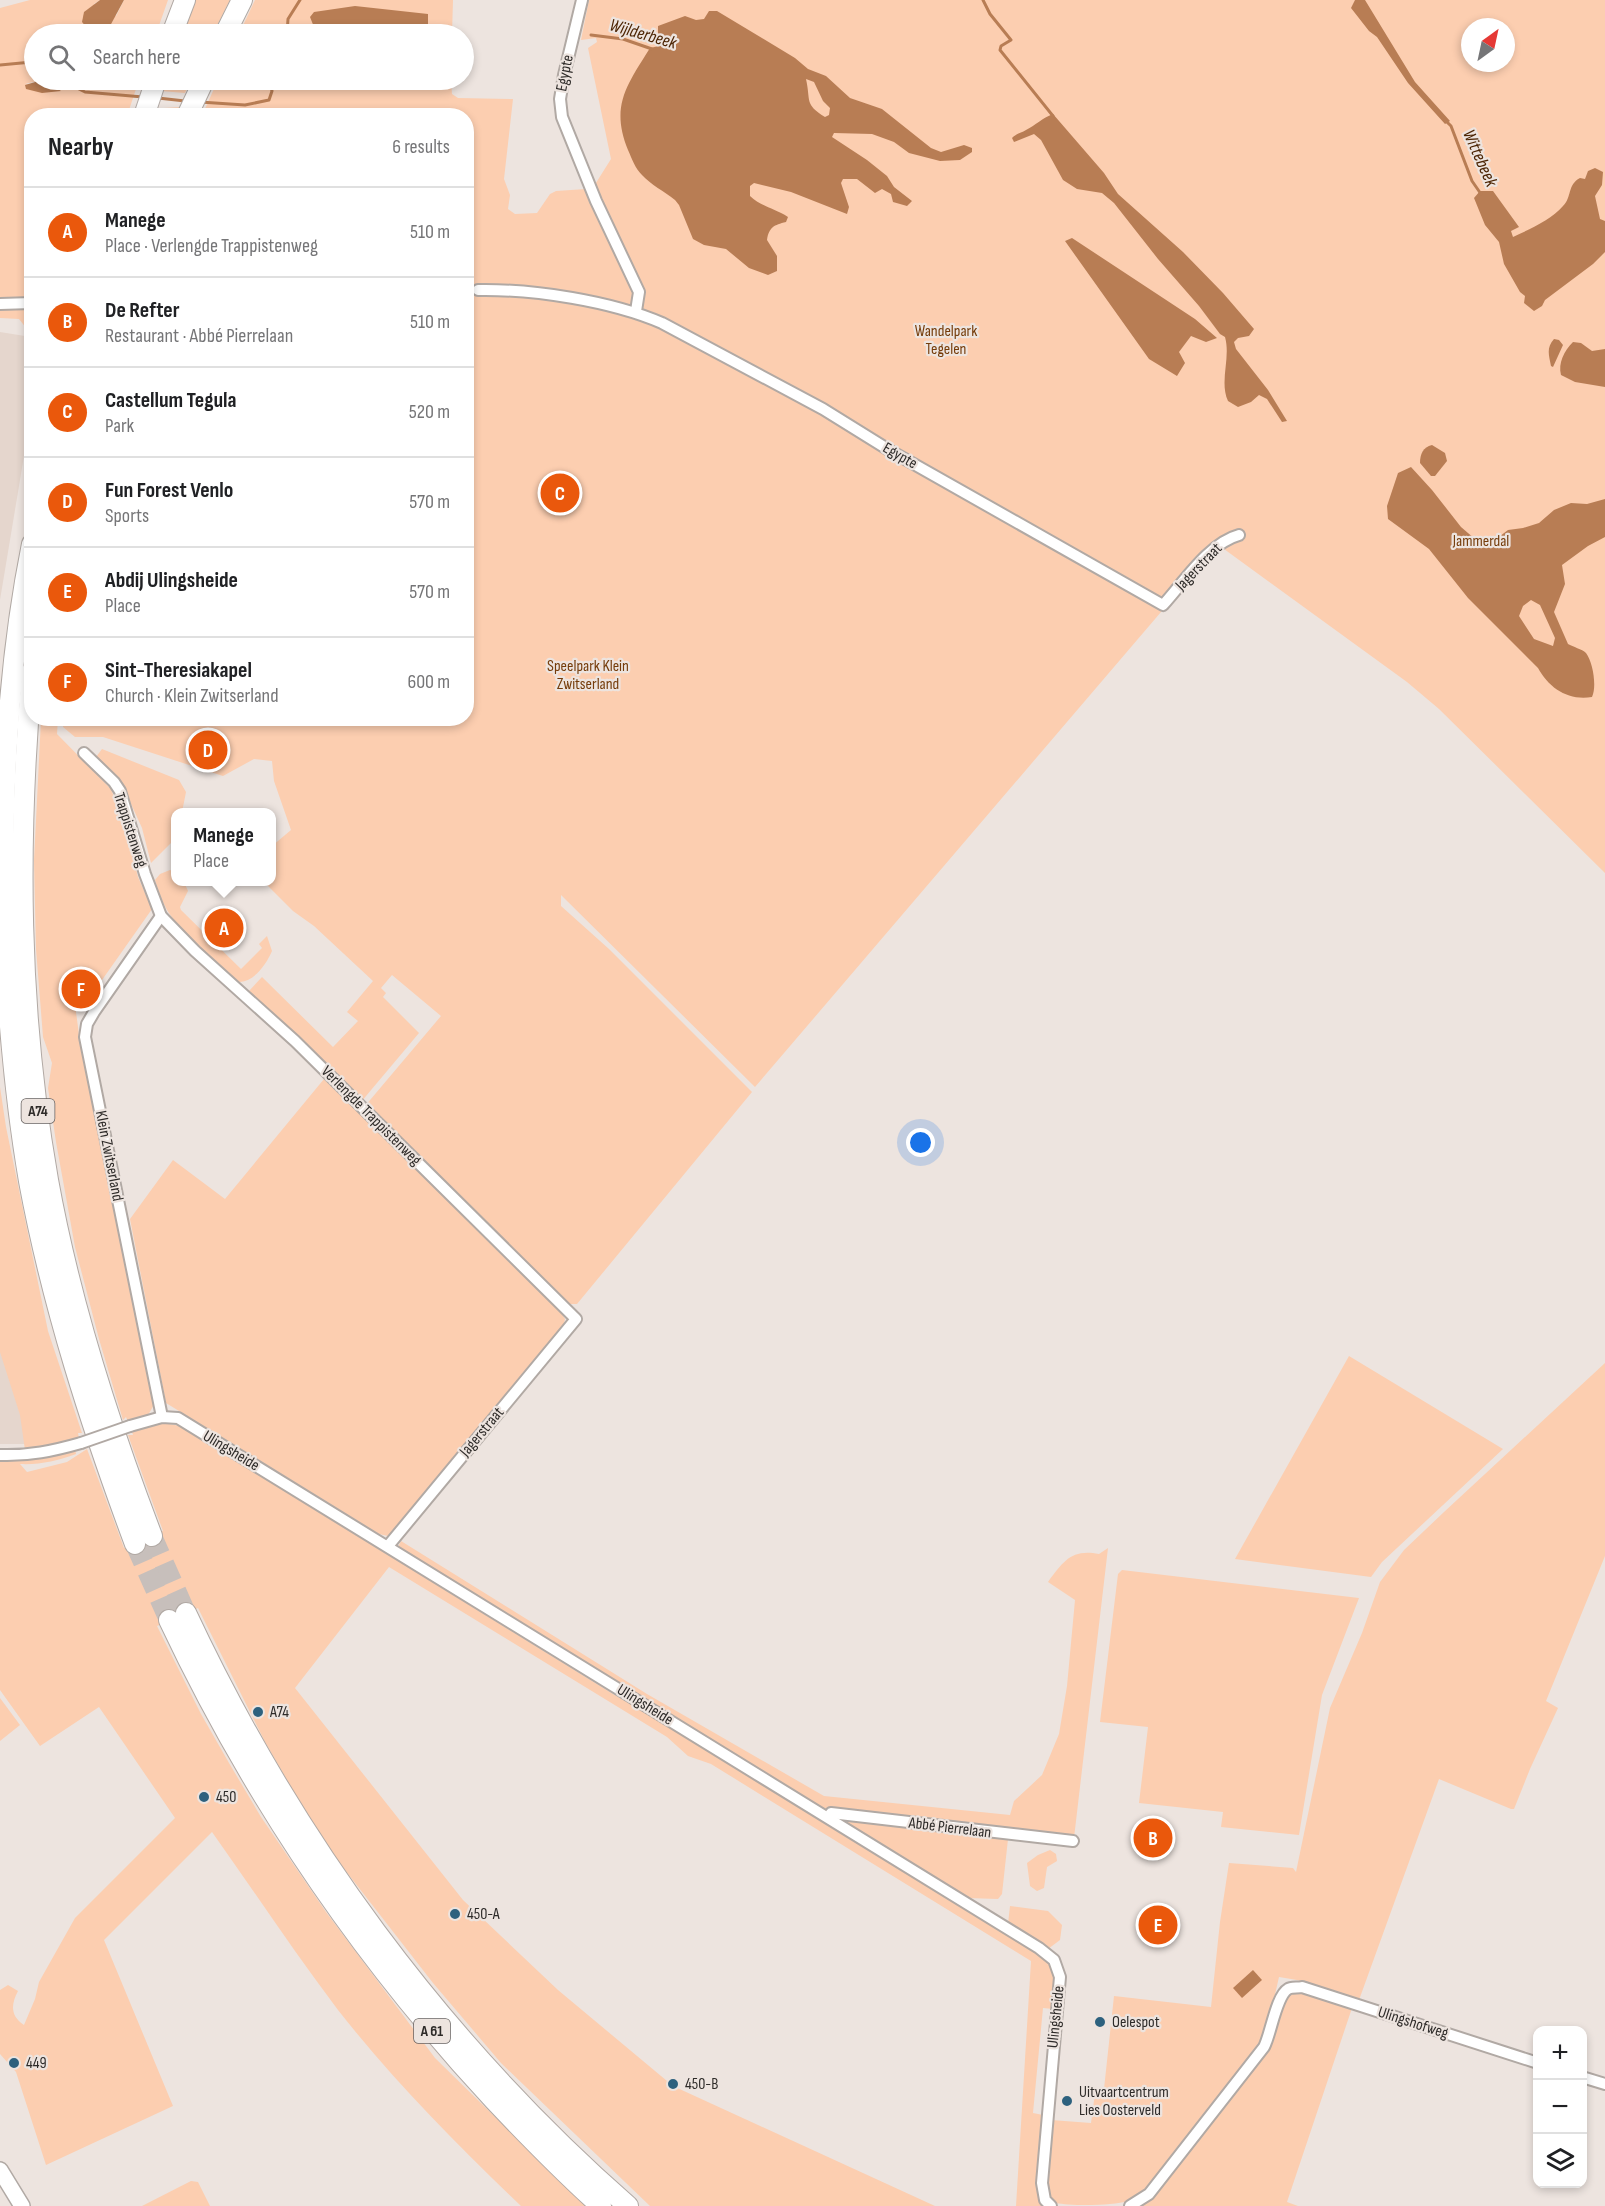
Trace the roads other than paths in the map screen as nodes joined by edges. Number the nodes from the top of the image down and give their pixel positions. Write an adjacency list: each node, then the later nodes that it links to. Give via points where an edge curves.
1 (185, 0): 4 (highway)
2 (242, 0): 5 (highway)
3 (582, 0): 13 (street, Egypte, via 564,75 562,117 636,285)
4 (176, 24)
5 (230, 24)
6 (153, 90): 8 (highway)
7 (199, 90): 9 (highway)
8 (147, 108)
9 (191, 108)
10 (478, 290): 13 (street, Egypte, via 510,289)
11 (24, 303): 12 (street)
12 (0, 304)
13 (636, 311): 16 (street, Egypte, via 823,409)
14 (1239, 535): 16 (street, Jagerstraat, via 1215,546)
15 (24, 595): 17 (highway, A74, via 13,664 3,801 2,878 13,1064 29,1180 58,1309 86,1408 144,1540 75,1301 39,1116 27,1007 21,888)
16 (1163, 605)
17 (28, 726)
18 (84, 753): 19 (street, Trappistenweg, via 120,791)
19 (161, 916): 20 (street, Verlengde Trappistenweg, via 295,1041); 21 (street, Klein Zwitserland, via 93,1012 85,1037)
20 (576, 1319): 23 (street, Jagerstraat)
21 (162, 1417): 22 (street, bridge, via 43,1453); 23 (street, Ulingsheide, via 178,1418)
22 (0, 1455)
23 (388, 1546): 24 (street, Ulingsheide)
24 (830, 1817): 25 (street, Abbé Pierrelaan, via 831,1814); 33 (street, Ulingsheide, via 1054,1960 1060,1977 1042,2183)
25 (1073, 1841)
26 (1533, 2061): 34 (street, Ulingshofweg, via 1302,1987 1288,1989 1280,1997 1264,2047 1149,2194)
27 (1587, 2079): 28 (street)
28 (1605, 2085)
29 (3, 2174): 30 (main road)
30 (22, 2206)
31 (601, 2206): 32 (highway, A 61, via 558,2168 453,2056 347,1924 234,1748 195,1675 178,1616 257,1751 364,1917 465,2043 582,2166)
32 (628, 2206)
33 (1050, 2206)
34 (1130, 2206)

